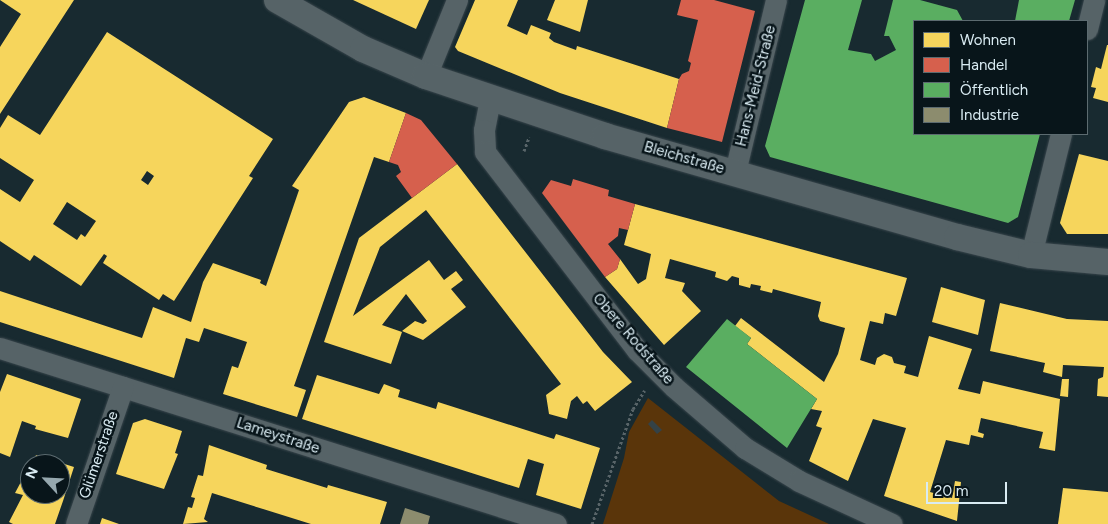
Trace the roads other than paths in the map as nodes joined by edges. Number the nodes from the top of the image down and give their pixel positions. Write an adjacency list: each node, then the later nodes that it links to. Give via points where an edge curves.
1 (277, 0): 6 (street, Bleichstraße, via 363,49)
2 (458, 0): 6 (street)
3 (776, 0): 9 (street, Hans-Meid-Straße)
4 (1094, 0): 5 (street)
5 (1088, 25)
6 (426, 76): 7 (street, Bleichstraße)
7 (490, 99): 9 (street, Bleichstraße); 16 (street, Obere Rodstraße, via 484,130 485,152 572,269 657,370 745,448 799,481)
8 (1061, 135): 10 (street)
9 (735, 172): 10 (street, Bleichstraße, via 956,237)
10 (1031, 255): 11 (street, Bleichstraße)
11 (1108, 262)
12 (0, 348): 13 (street, Lameystraße)
13 (123, 387): 14 (street, Glümerstraße); 15 (street, Lameystraße)
14 (76, 524)
15 (553, 524)
16 (892, 524)

